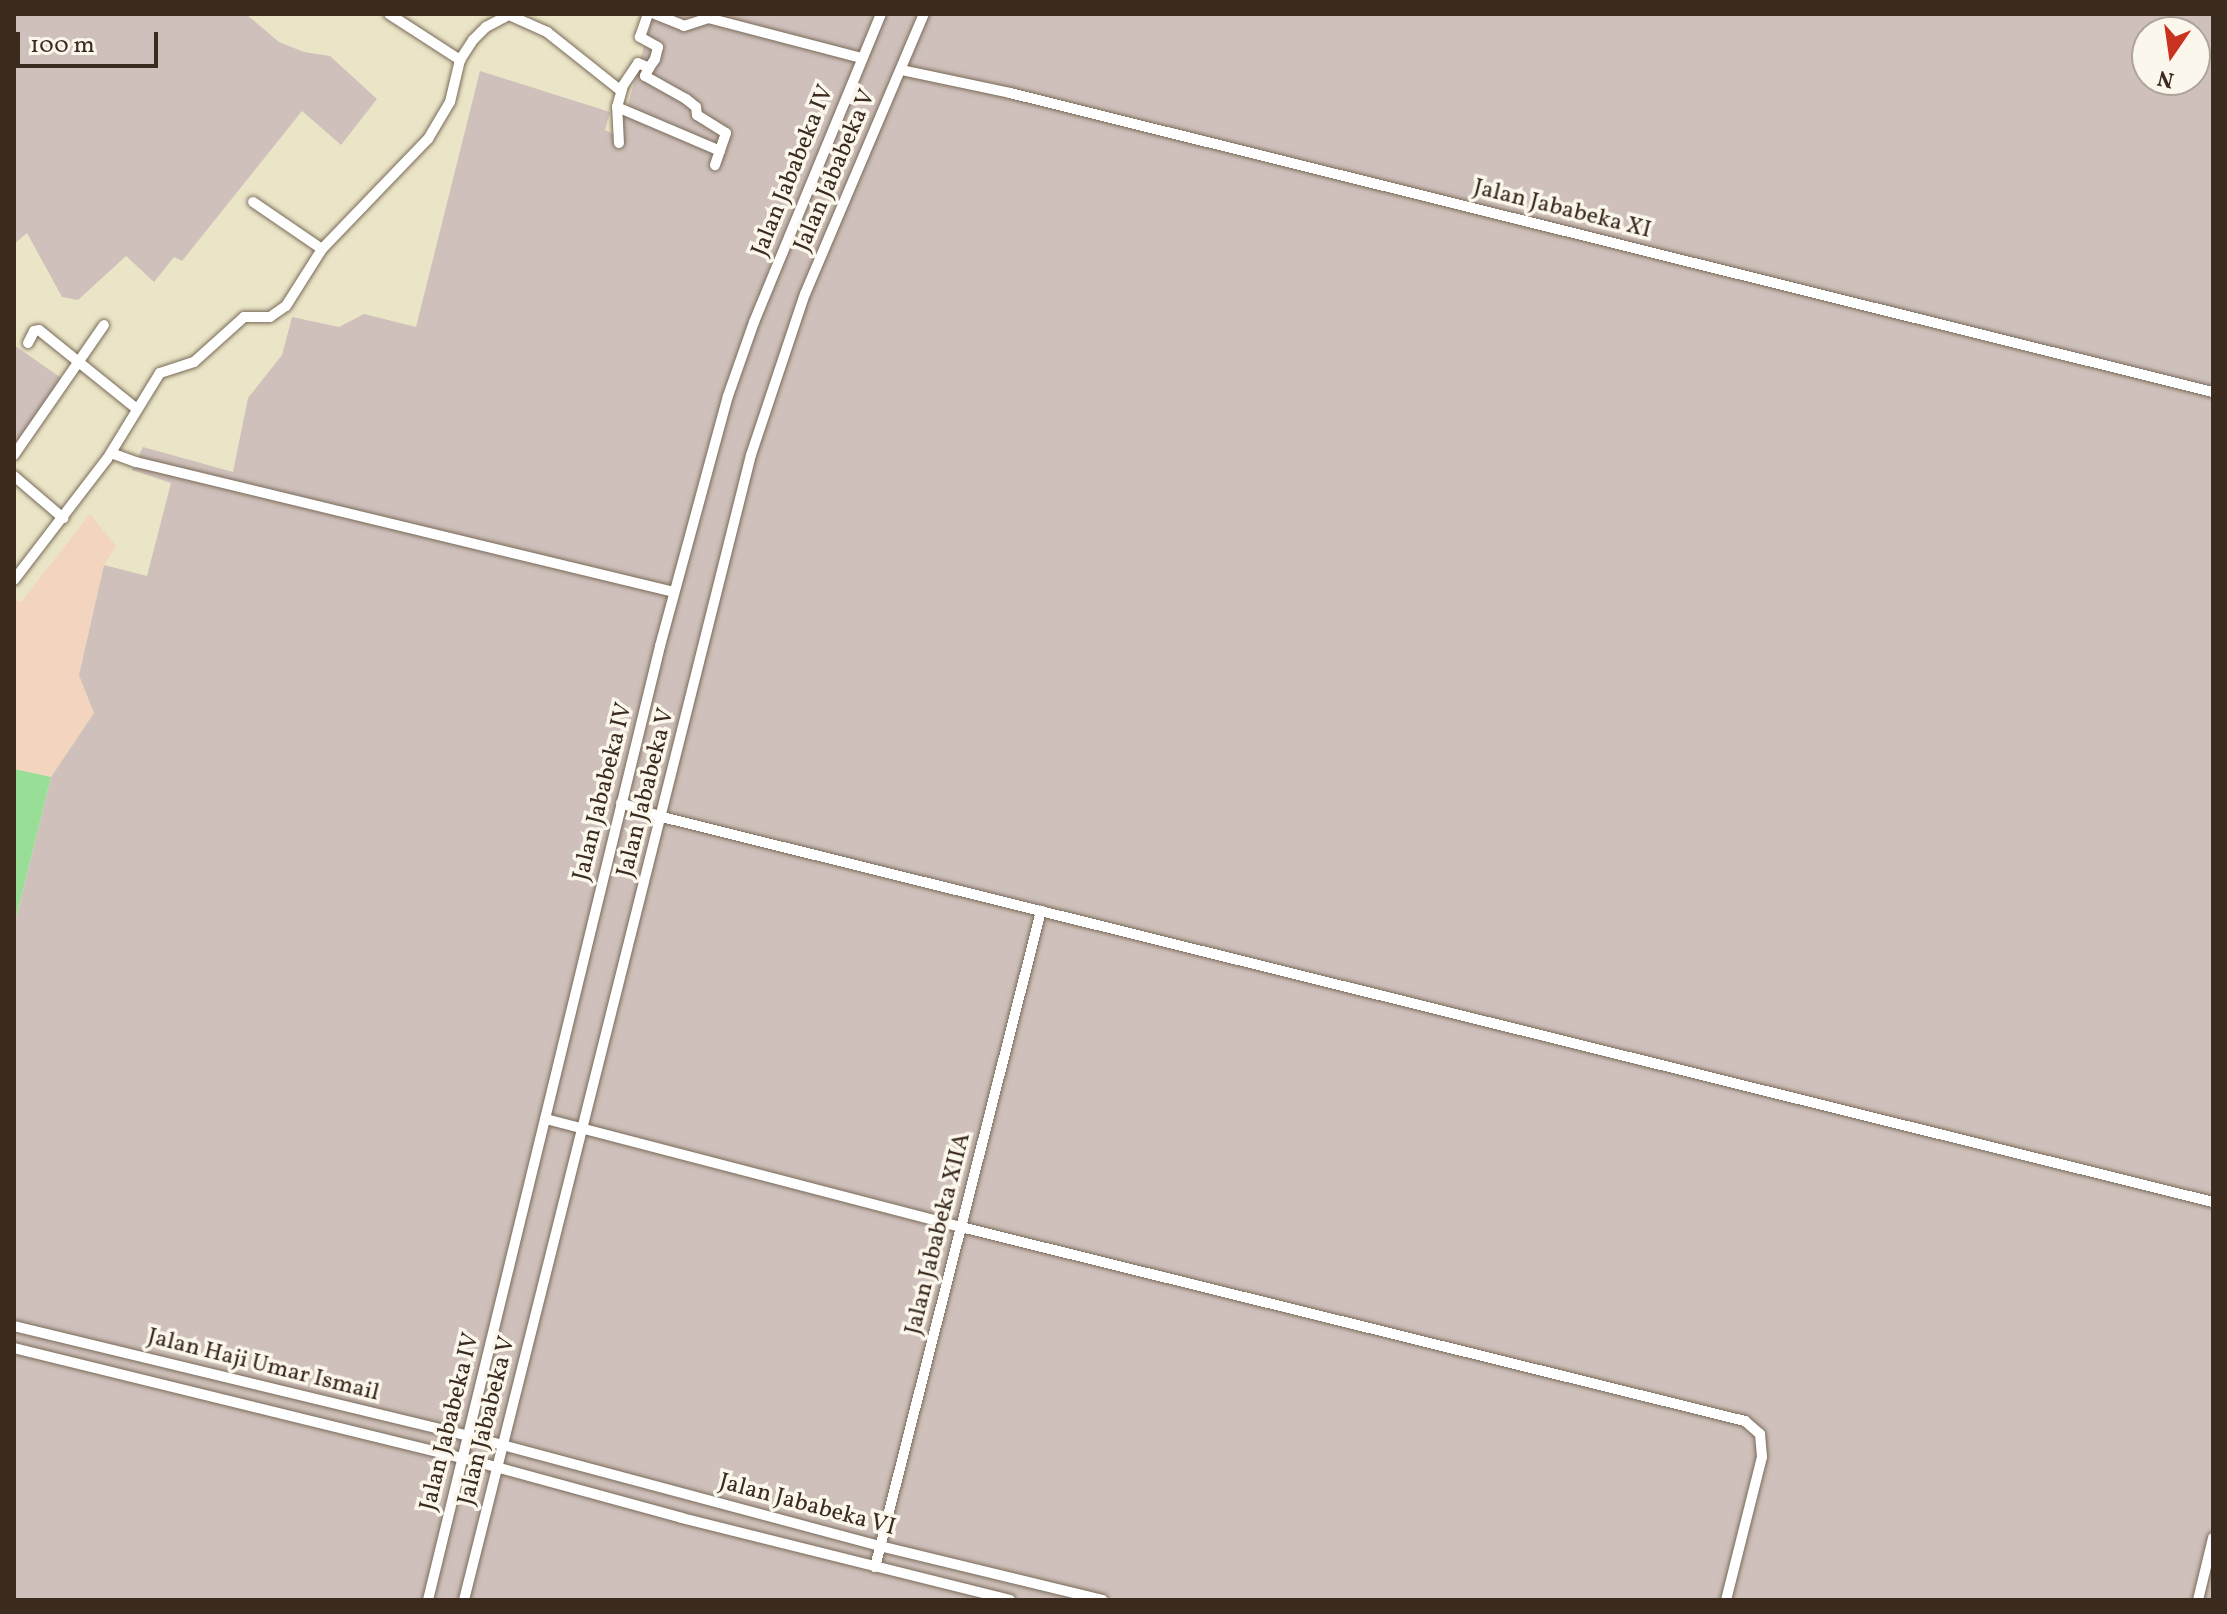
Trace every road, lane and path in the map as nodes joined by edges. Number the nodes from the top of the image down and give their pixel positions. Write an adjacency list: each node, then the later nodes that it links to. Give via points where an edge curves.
1 (389, 14): 8 (street)
2 (509, 14): 8 (street, via 478,34); 11 (street, via 547,32)
3 (648, 14): 9 (street, via 640,37 658,47)
4 (655, 14): 7 (street, via 684,26 708,18)
5 (881, 14): 7 (street, Jalan Jababeka IV)
6 (924, 14): 10 (street, Jalan Jababeka V)
7 (862, 58): 28 (street, Jalan Jababeka IV, via 740,359)
8 (460, 60): 17 (street, via 453,95 428,139)
9 (649, 68): 11 (street, via 638,63); 14 (street, via 645,76 686,99 697,115 725,132)
10 (901, 70): 21 (street, Jalan Jababeka XI); 30 (street, Jalan Jababeka V, via 805,294 766,405)
11 (622, 89): 12 (street)
12 (617, 107): 13 (street); 14 (street)
13 (619, 143)
14 (720, 151): 15 (street)
15 (715, 165)
16 (253, 202): 17 (street)
17 (322, 249): 22 (street, via 280,312 244,317 194,362 160,373)
18 (104, 325): 20 (street)
19 (28, 343): 20 (street, via 38,330)
20 (78, 362): 22 (street); 24 (street)
21 (2213, 392)
22 (137, 409): 23 (street)
23 (111, 453): 26 (street); 28 (street)
24 (14, 455)
25 (14, 476): 26 (street)
26 (63, 518): 27 (street)
27 (14, 580)
28 (674, 592): 29 (street, Jalan Jababeka IV)
29 (621, 803): 30 (street); 32 (street, Jalan Jababeka IV)
30 (662, 817): 31 (street); 33 (street, Jalan Jababeka V)
31 (1041, 911): 34 (street); 35 (street, Jalan Jababeka XIIA)
32 (546, 1119): 33 (street); 38 (street, Jalan Jababeka IV)
33 (583, 1129): 35 (street); 39 (street, Jalan Jababeka V)
34 (2213, 1202)
35 (961, 1227): 43 (street, Jalan Jababeka XIIA); 49 (street, via 1745,1421 1760,1434 1762,1457)
36 (14, 1326): 38 (street, Jalan Haji Umar Ismail)
37 (14, 1348): 40 (street, Jalan Haji Umar Ismail)
38 (469, 1436): 39 (street, Jalan Haji Umar Ismail); 40 (street, Jalan Jababeka IV)
39 (502, 1446): 41 (street, Jalan Jababeka V); 43 (street, Jalan Jababeka VI)
40 (463, 1458): 41 (street, Jalan Haji Umar Ismail); 45 (street, Jalan Jababeka IV)
41 (497, 1468): 44 (street, Jalan Jababeka VI); 46 (street, Jalan Jababeka V)
42 (2213, 1538): 50 (street)
43 (880, 1546): 44 (street, Jalan Jababeka XIIA); 48 (street, Jalan Jababeka VI)
44 (875, 1567): 47 (street, Jalan Jababeka VI)
45 (428, 1600)
46 (464, 1600)
47 (1010, 1600)
48 (1103, 1600)
49 (1726, 1600)
50 (2198, 1600)

